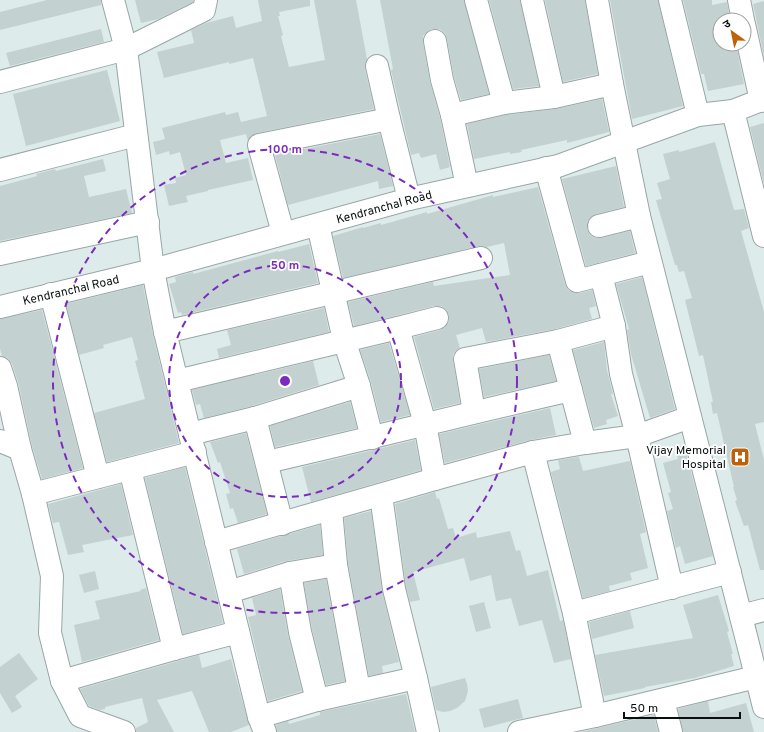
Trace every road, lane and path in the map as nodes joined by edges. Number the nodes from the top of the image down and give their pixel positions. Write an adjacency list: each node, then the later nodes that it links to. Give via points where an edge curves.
1 (113, 0): 10 (street)
2 (206, 0): 10 (street, via 204,10)
3 (476, 0): 17 (street)
4 (532, 0): 15 (street)
5 (597, 0): 14 (street)
6 (670, 0): 20 (street)
7 (739, 0): 8 (street)
8 (741, 12)
9 (435, 41): 19 (street)
10 (126, 49): 13 (street); 22 (street)
11 (751, 52): 16 (street)
12 (377, 66): 21 (street)
13 (0, 82)
14 (612, 84): 15 (street); 23 (street)
15 (554, 97): 17 (street)
16 (762, 100): 18 (street, Kendranchal Road)
17 (504, 103): 19 (street)
18 (733, 111): 20 (street, Kendranchal Road); 33 (street)
19 (452, 115): 26 (street)
20 (698, 115): 23 (street, Kendranchal Road)
21 (389, 119): 27 (street); 32 (street, via 259,145)
22 (136, 136): 25 (street); 29 (street)
23 (624, 142): 24 (street, Kendranchal Road, via 579,160); 28 (street)
24 (546, 168): 26 (street, Kendranchal Road); 38 (street, via 577,281)
25 (0, 170)
26 (467, 186): 27 (street, Kendranchal Road)
27 (410, 198): 30 (street, Kendranchal Road)
28 (638, 216): 31 (street); 36 (street)
29 (148, 222): 34 (street); 37 (street)
30 (318, 225): 32 (street, Kendranchal Road); 39 (street)
31 (599, 226)
32 (283, 234): 37 (street, Kendranchal Road)
33 (764, 236)
34 (0, 254)
35 (480, 258): 39 (street)
36 (650, 262): 38 (street); 53 (street)
37 (153, 270): 40 (street, Kendranchal Road); 45 (street)
38 (601, 275): 43 (street)
39 (334, 291): 45 (street); 46 (street)
40 (51, 294): 41 (street, Kendranchal Road); 65 (street)
41 (0, 307)
42 (437, 318): 44 (street)
43 (614, 326): 47 (street); 56 (street, via 621,374)
44 (398, 328): 46 (street); 55 (street)
45 (165, 332): 49 (street)
46 (344, 340): 49 (street); 50 (street)
47 (558, 341): 51 (street); 52 (street, via 465,359)
48 (0, 368): 61 (street)
49 (177, 381): 60 (street)
50 (359, 386): 54 (street); 57 (street)
51 (571, 390): 52 (street); 59 (street)
52 (474, 412): 55 (street)
53 (690, 417): 56 (street); 73 (street)
54 (256, 418): 60 (street); 63 (street)
55 (425, 424): 57 (street); 66 (street)
56 (638, 436): 59 (street); 75 (street)
57 (372, 438): 63 (street)
58 (0, 440): 61 (street)
59 (585, 442): 62 (street)
60 (193, 443): 64 (street); 71 (street)
61 (20, 449): 67 (street)
62 (534, 452): 66 (street); 78 (street)
63 (267, 462): 70 (street)
64 (130, 469): 65 (street); 81 (street)
65 (98, 477): 67 (street)
66 (435, 479): 68 (street)
67 (33, 494): 84 (street, via 52,576 50,633)
68 (381, 495): 69 (street); 83 (street, via 394,589)
69 (331, 510): 70 (street); 72 (street)
70 (282, 524): 71 (street)
71 (216, 542): 76 (street)
72 (336, 565): 74 (street); 85 (street)
73 (730, 572): 75 (street); 79 (street)
74 (290, 573): 76 (street); 86 (street, via 300,632)
75 (672, 588): 78 (street)
76 (229, 592): 80 (street)
77 (764, 610): 79 (street)
78 (574, 613): 89 (street)
79 (741, 616): 82 (street)
80 (238, 632): 81 (street); 90 (street)
81 (174, 649): 84 (street)
82 (756, 677): 87 (street); 88 (street)
83 (416, 678): 85 (street); 92 (street)
84 (62, 681): 91 (street, via 80,716)
85 (358, 690): 86 (street)
86 (317, 700): 90 (street)
87 (663, 700): 89 (street); 94 (street)
88 (764, 707)
89 (595, 716): 93 (street)
90 (262, 725)
91 (124, 732)
92 (428, 732)
93 (519, 732)
94 (671, 732)

